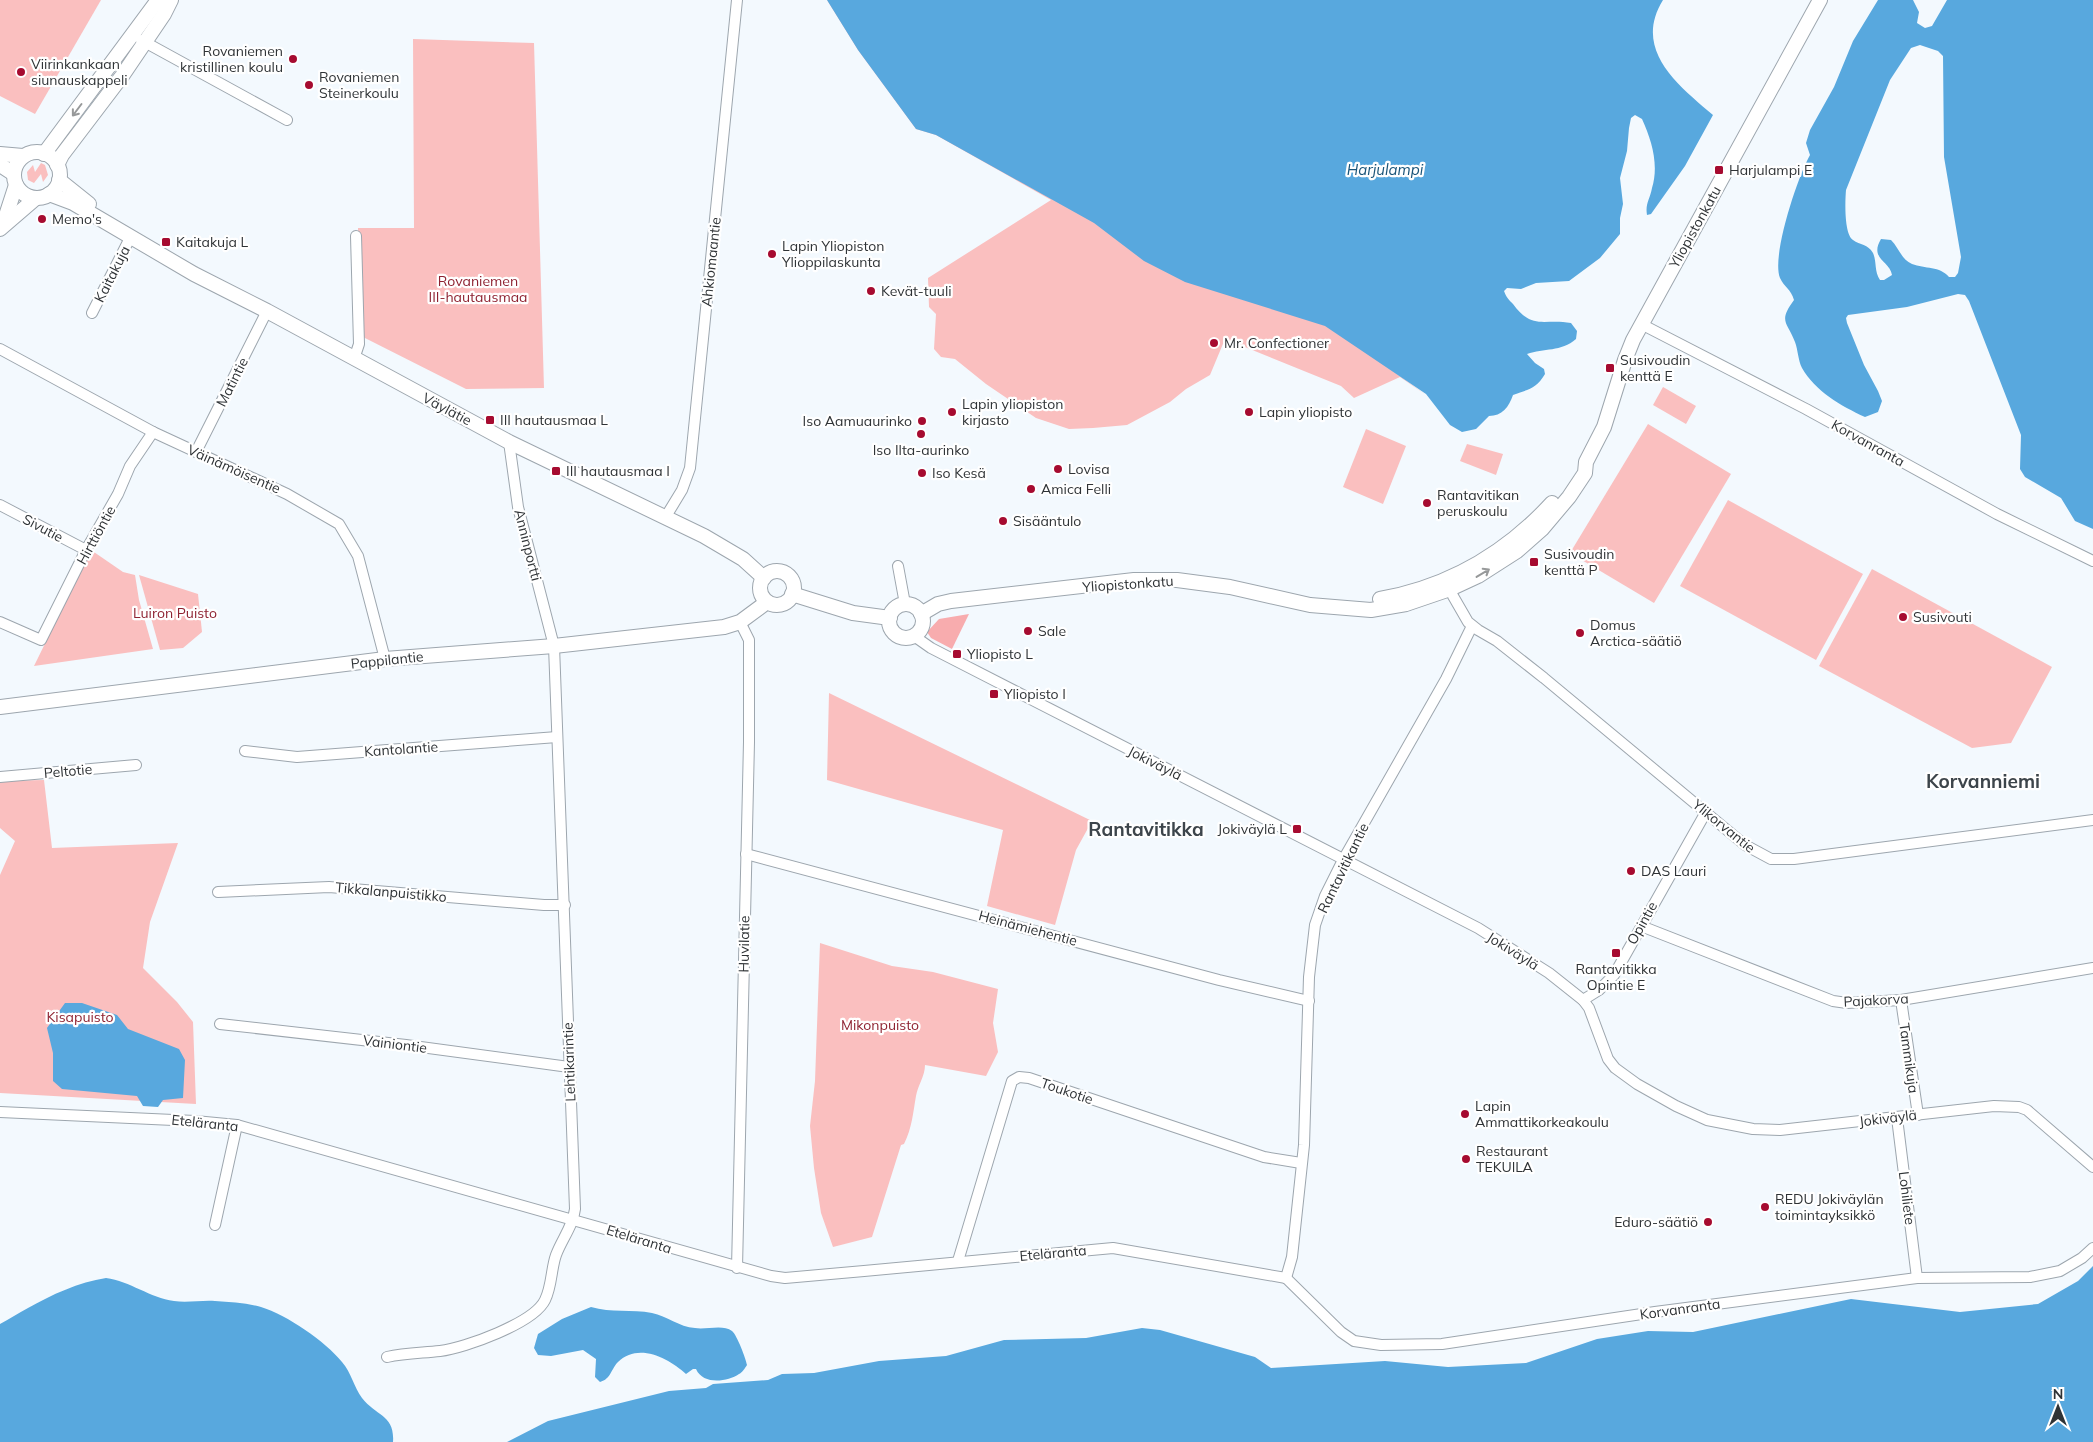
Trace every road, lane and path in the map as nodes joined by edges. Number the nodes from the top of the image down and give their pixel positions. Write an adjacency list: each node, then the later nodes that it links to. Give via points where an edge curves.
1 (158, 0): 5 (street)
2 (171, 0): 6 (street)
3 (737, 0): 28 (street, Ahkiomaantie, via 690,468 679,495)
4 (1820, 0): 21 (street, Yliopistonkatu)
5 (132, 35): 6 (street); 9 (street, one-way to 9)
6 (145, 43): 7 (street); 12 (street)
7 (287, 120)
8 (0, 154): 10 (street)
9 (44, 154): 10 (street); 12 (street)
10 (24, 156): 13 (street, via 18,161)
11 (0, 165): 13 (street)
12 (57, 165): 14 (street)
13 (15, 179): 15 (street, via 23,193); 16 (street)
14 (59, 180): 15 (street, via 54,190); 17 (street, Väylätie)
15 (43, 196): 16 (street); 17 (street, Väylätie, via 73,203)
16 (1, 227)
17 (131, 236): 19 (street, Väylätie, via 194,274); 20 (street, Kaitakuja)
18 (356, 236): 23 (street, via 359,344)
19 (268, 311): 23 (street, Väylätie); 26 (street, Matintie)
20 (92, 313)
21 (1643, 325): 30 (street, Korvanranta, via 1806,409 1997,514); 33 (street, Yliopistonkatu, via 1627,354 1604,427 1586,462 1585,473 1574,489 1542,529 1517,551 1478,576)
22 (0, 349): 24 (street, Väinämöisentie)
23 (354, 359): 25 (street, Väylätie)
24 (153, 432): 26 (street, Väinämöisentie); 29 (street, Hirttiöntie, via 130,466)
25 (509, 442): 28 (street, Väylätie); 43 (street, Anninportti, via 518,507)
26 (196, 452): 44 (street, Väinämöisentie, via 288,494 339,524 358,556)
27 (0, 505): 29 (street, Sivutie)
28 (664, 518): 32 (street, Väylätie, via 712,540 743,559)
29 (86, 550): 39 (street, Hirttiöntie, via 41,640)
30 (2093, 561)
31 (898, 566): 36 (street)
32 (764, 578): 34 (street, via 778,571 788,575 793,584); 35 (street, via 760,588)
33 (1449, 584): 37 (street, Yliopistonkatu, via 1336,606 1293,602 1202,582 1156,579 951,601); 41 (street, via 1462,615)
34 (792, 594): 35 (street, via 784,603); 38 (street, via 853,613)
35 (767, 602): 40 (street, Pappilantie)
36 (905, 604): 37 (street); 38 (street, via 895,608)
37 (921, 614): 42 (street, via 923,624)
38 (890, 618): 42 (street, via 891,628 898,636)
39 (0, 622)
40 (740, 622): 43 (street, Pappilantie, via 724,627); 52 (street, Huvilatie, via 748,640)
41 (1472, 626): 50 (street, Ylikorvantie, via 1498,641); 53 (street, Rantavitikantie, via 1446,679)
42 (914, 636): 53 (street, Jokiväylä, via 931,648)
43 (554, 646): 44 (street, Pappilantie); 46 (street, Lehtikarintie)
44 (385, 659): 45 (street, Pappilantie)
45 (0, 707)
46 (557, 737): 47 (street, Kantolantie, via 297,757); 55 (street, Lehtikarintie)
47 (245, 751)
48 (136, 765): 49 (street, Peltotie)
49 (0, 777)
50 (1706, 812): 51 (street, Ylikorvantie, via 1753,851 1784,859); 56 (street, Opintie)
51 (2093, 820)
52 (746, 854): 60 (street, Heinämiehentie); 73 (street, Huvilatie)
53 (1343, 860): 58 (street, Jokiväylä, via 1478,928 1549,973); 60 (street, Rantavitikantie, via 1315,925)
54 (218, 892): 55 (street, Tikkalanpuistikko, via 329,887)
55 (565, 905): 62 (street, Lehtikarintie)
56 (1641, 926): 58 (street, Opintie, via 1609,981); 59 (street, Pajakorva, via 1833,1001)
57 (2093, 968): 59 (street, Pajakorva)
58 (1583, 1000): 65 (street, Jokiväylä, via 1608,1059 1615,1068 1658,1097 1707,1120 1753,1129 1780,1130)
59 (1901, 1000): 64 (street, Tammikuja)
60 (1309, 1001): 67 (street, Rantavitikantie)
61 (220, 1024): 62 (street, Vainiontie)
62 (569, 1066): 69 (street, Lehtikarintie)
63 (0, 1112): 66 (street, Eteläranta)
64 (1918, 1115): 65 (street, Jokiväylä); 68 (street, Jokiväylä, via 1994,1106 2019,1107 2027,1110)
65 (1897, 1118): 75 (street, Lohiliete)
66 (238, 1125): 69 (street, Eteläranta); 70 (street)
67 (1302, 1162): 72 (street, Toukotie, via 1264,1157 1019,1077 1012,1081); 74 (street, Rantavitikantie, via 1292,1257)
68 (2093, 1167)
69 (574, 1219): 73 (street, Eteläranta); 76 (street, Lehtikarintie, via 556,1256 545,1300 534,1313 497,1334 442,1351 408,1352)
70 (216, 1225)
71 (2093, 1248): 75 (street, Korvanranta, via 2060,1271 2030,1277)
72 (958, 1261): 73 (street, Eteläranta, via 785,1278); 74 (street, Eteläranta, via 1113,1248)
73 (737, 1268)
74 (1286, 1278): 75 (street, Korvanranta, via 1340,1332 1354,1341 1390,1345 1442,1344)
75 (1917, 1278)
76 (387, 1357)

